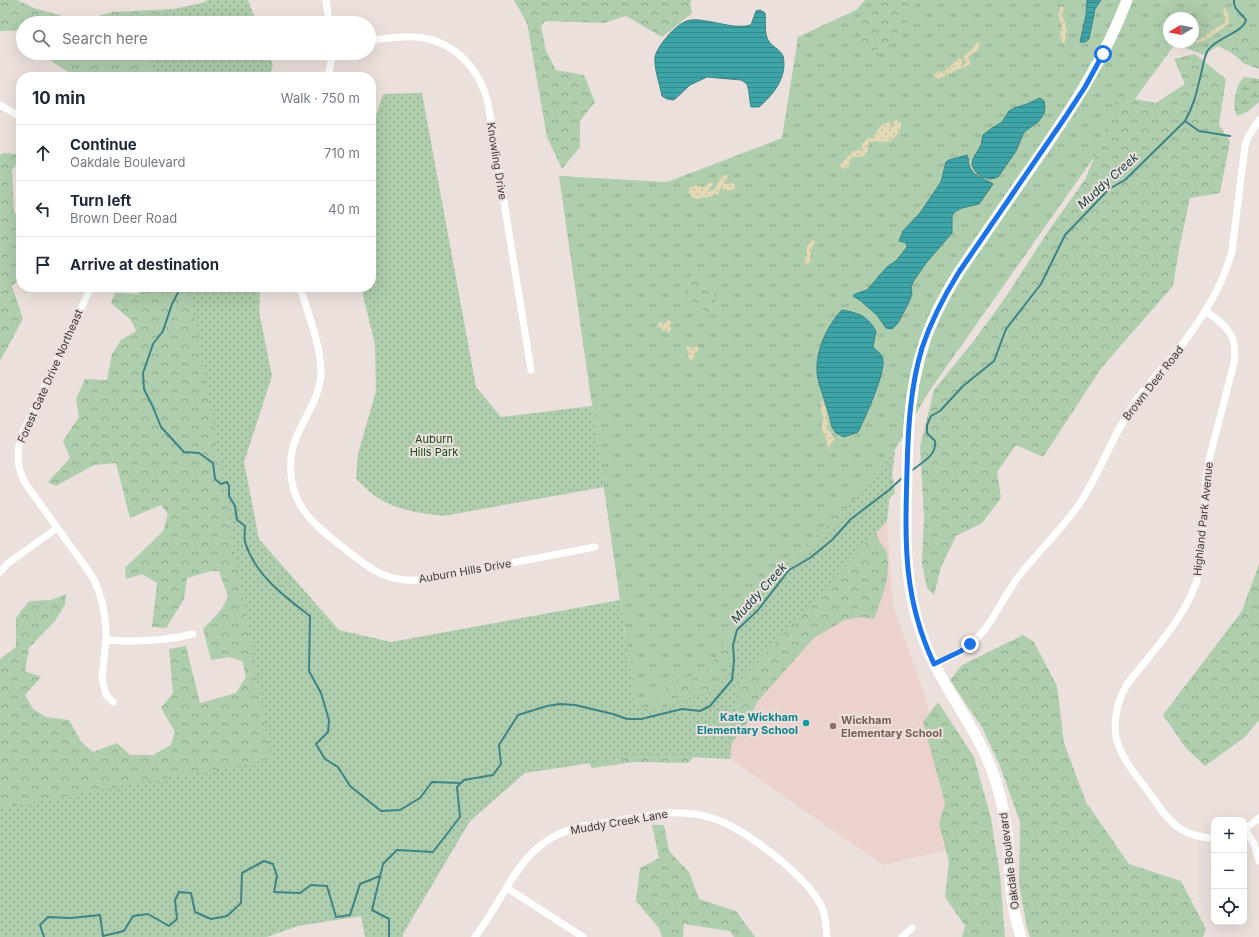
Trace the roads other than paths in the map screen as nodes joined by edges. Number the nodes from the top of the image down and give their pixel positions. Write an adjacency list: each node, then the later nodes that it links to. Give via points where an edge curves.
1 (326, 0): 3 (street)
2 (1127, 0): 19 (main road, Oakdale Boulevard, via 1111,38 1085,87 959,272 936,312 922,347 911,403 906,540 908,580 916,618)
3 (328, 16)
4 (376, 40): 13 (street, Knowling Drive, via 414,37 440,42 469,63 481,81 488,103)
5 (332, 60): 6 (street)
6 (329, 72)
7 (0, 105): 8 (street)
8 (16, 114)
9 (1259, 120): 12 (street, Brown Deer Road, via 1245,146 1234,240 1228,266 1215,296)
10 (89, 292): 14 (street, Forest Gate Drive Northeast, via 17,453 19,471 25,483)
11 (301, 292): 15 (street, Auburn Hills Drive, via 318,350 321,374 316,398 296,438 291,473 298,500 304,512 317,526 372,570 389,577 407,580 422,580)
12 (1205, 311): 19 (street, Brown Deer Road, via 1131,408 1073,513 1015,581 986,628 957,653); 24 (street, Highland Park Avenue, via 1220,320 1229,332 1235,354 1209,460 1200,570 1187,605 1122,693 1115,729 1127,764 1166,817 1190,834)
13 (530, 370)
14 (57, 528): 16 (street, via 7,564); 18 (street, Forest Gate Drive Northeast, via 98,589 103,605)
15 (595, 547)
16 (0, 572)
17 (193, 634): 18 (street, via 161,640)
18 (106, 640): 20 (street, Forest Gate Drive Northeast, via 102,678 106,695)
19 (934, 664): 32 (main road, Oakdale Boulevard, via 981,744 996,781 1005,821 1011,890)
20 (113, 702)
21 (1259, 818): 22 (street)
22 (1247, 828)
23 (1247, 833): 25 (street, via 1254,844)
24 (1211, 838)
25 (1259, 861)
26 (507, 888): 28 (street, Muddy Creek Lane); 29 (street); 30 (street, Muddy Creek Lane, via 537,847 568,830 664,813 700,815 716,819 738,830 803,880 823,910)
27 (912, 928): 31 (street)
28 (475, 937)
29 (583, 937)
30 (827, 937)
31 (902, 937)
32 (1021, 937)

